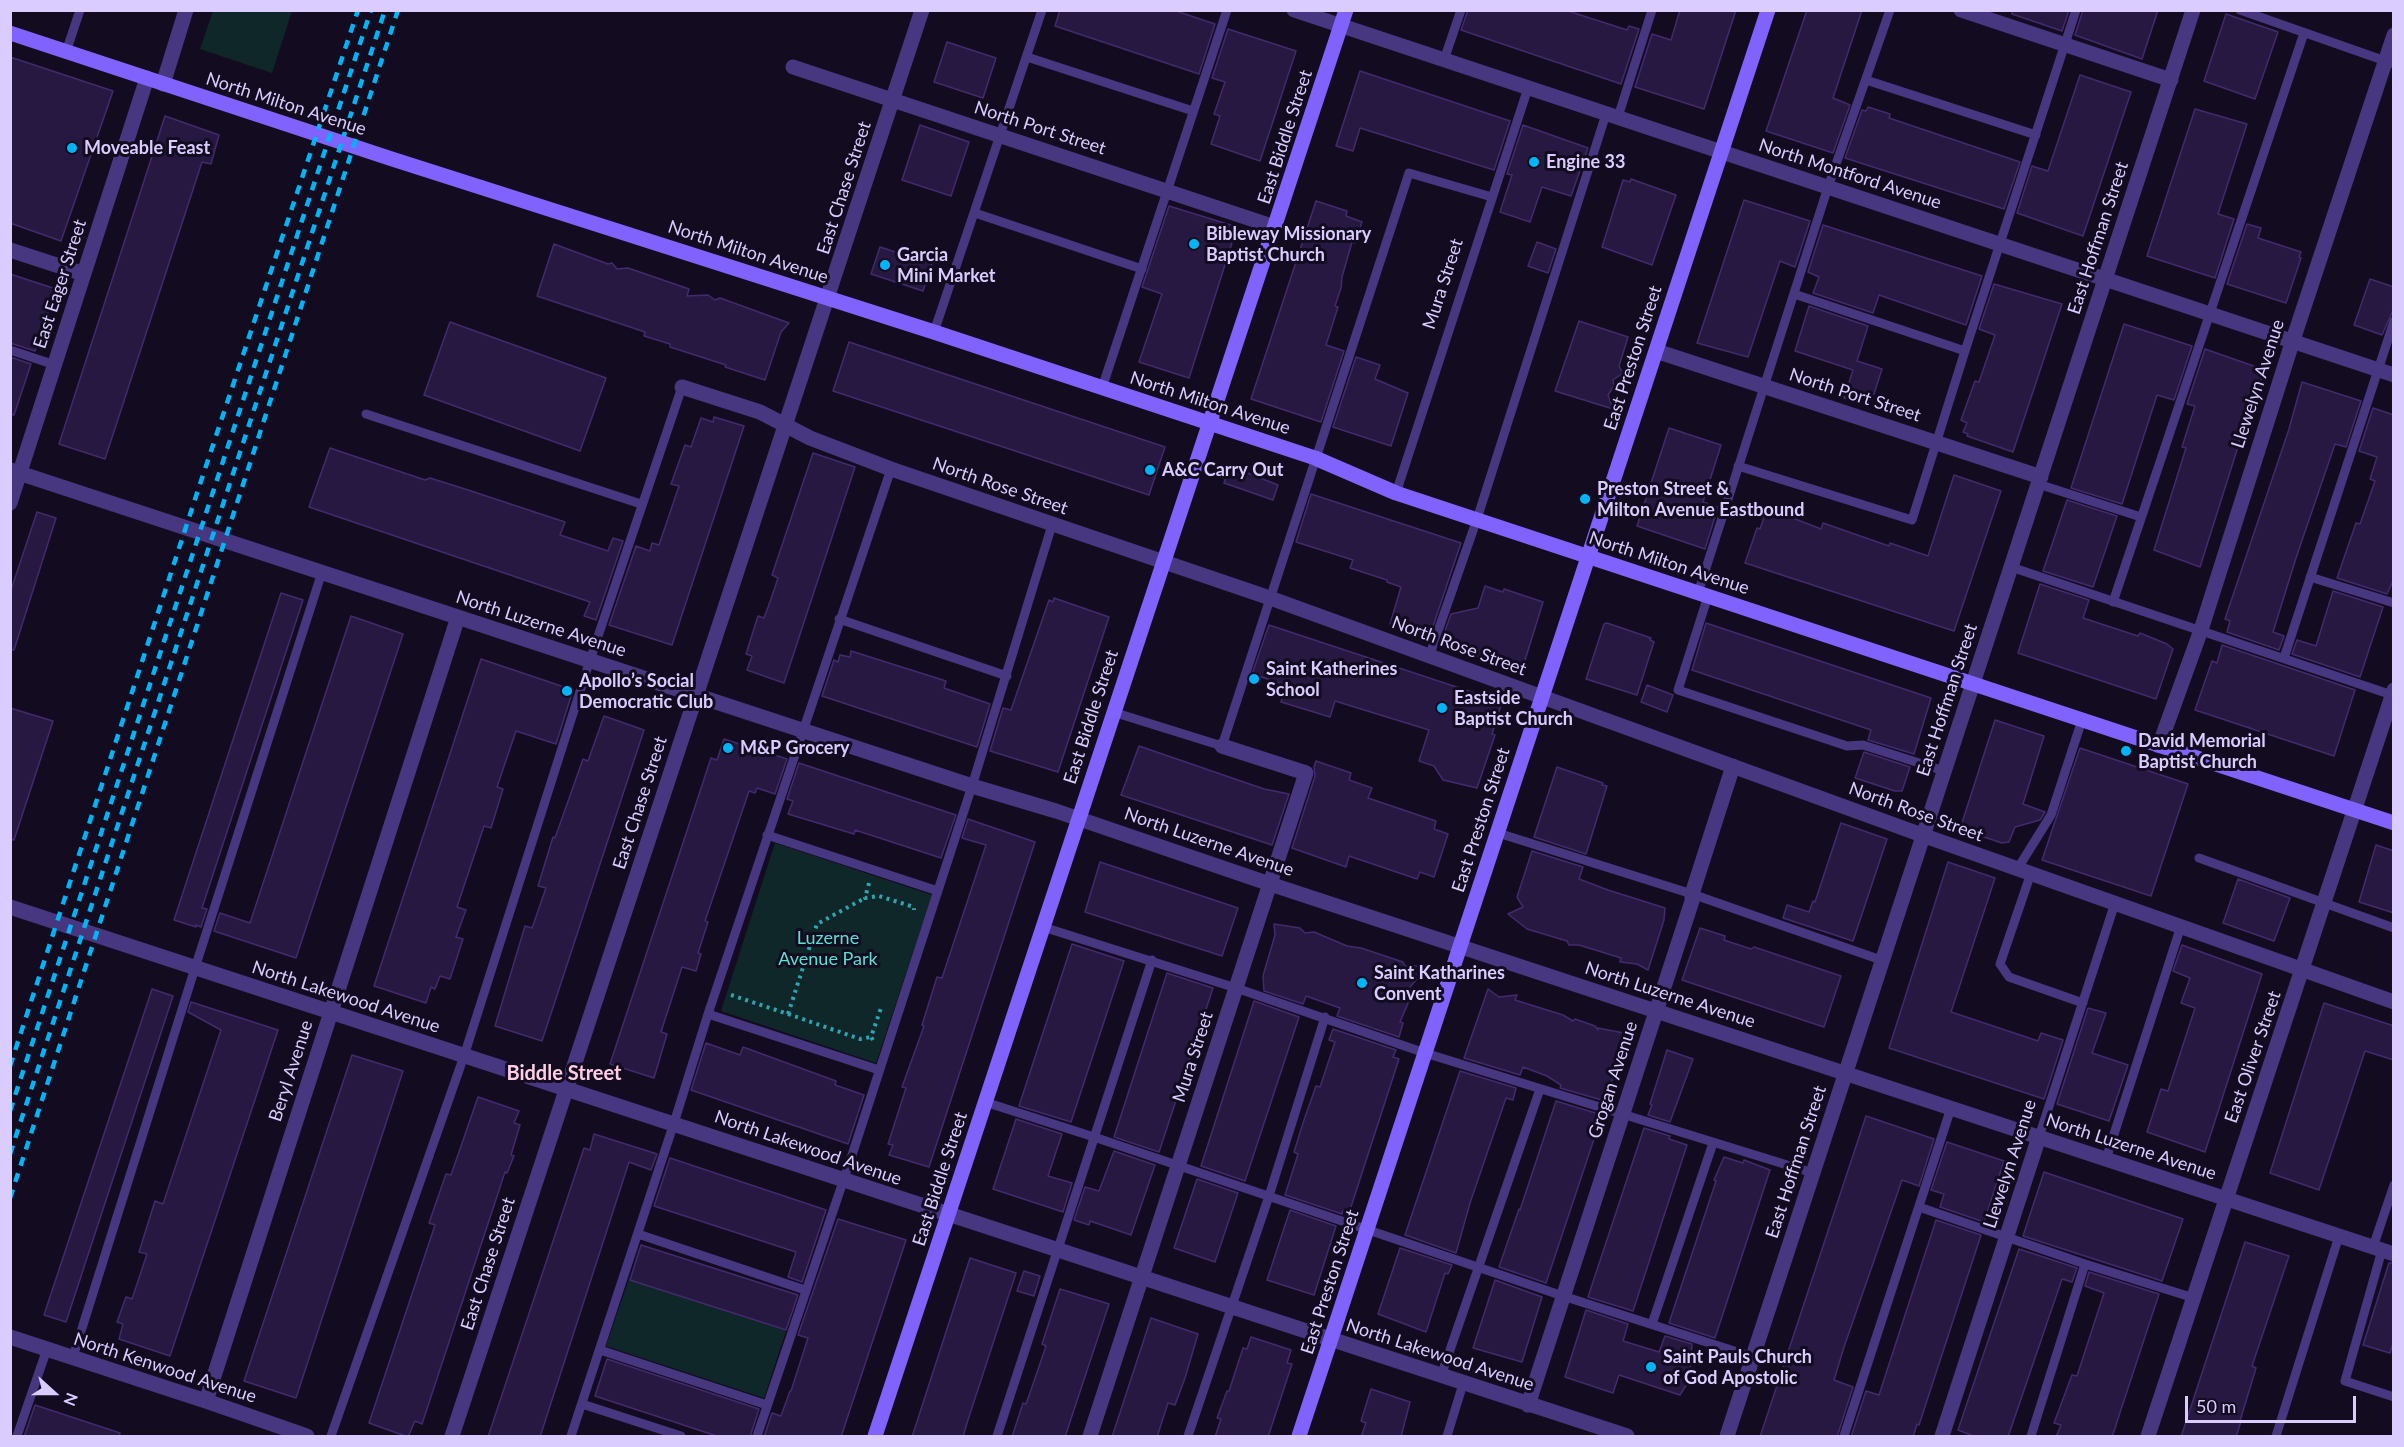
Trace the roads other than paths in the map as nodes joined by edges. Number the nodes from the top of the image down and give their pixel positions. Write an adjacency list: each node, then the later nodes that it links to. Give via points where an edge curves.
1 (80, 10): 21 (lane)
2 (186, 10): 29 (street)
3 (922, 10): 31 (street, East Chase Street)
4 (1042, 10): 22 (lane)
5 (1227, 10): 32 (lane)
6 (1294, 10): 16 (street, North Montford Avenue)
7 (1346, 10): 16 (street, East Biddle Street)
8 (1461, 10): 23 (lane)
9 (1768, 10): 36 (street, East Preston Street)
10 (1890, 10): 27 (lane)
11 (1961, 10): 20 (street)
12 (2076, 10): 20 (lane)
13 (2193, 10): 28 (street, East Hoffman Street)
14 (2240, 10): 18 (lane)
15 (1650, 11): 33 (lane)
16 (1341, 26): 23 (street, North Montford Avenue); 41 (street, East Biddle Street)
17 (10, 33): 21 (street, North Milton Avenue)
18 (2304, 33): 24 (lane); 49 (lane)
19 (2394, 35): 24 (street, Llewelyn Avenue)
20 (2065, 45): 28 (street); 35 (lane)
21 (66, 52): 26 (street, North Milton Avenue)
22 (1027, 57): 32 (lane); 34 (lane)
23 (1444, 60): 30 (street, North Montford Avenue)
24 (2389, 62): 52 (street, Llewelyn Avenue)
25 (793, 67): 31 (street, North Port Street)
26 (147, 78): 29 (street, North Milton Avenue); 45 (street, East Eager Street)
27 (1866, 80): 35 (lane); 37 (lane)
28 (2170, 80): 46 (street, East Hoffman Street)
29 (163, 84): 48 (street, North Milton Avenue)
30 (1528, 88): 33 (street, North Montford Avenue); 39 (lane, Mura Street)
31 (894, 100): 34 (street, North Port Street); 48 (street, East Chase Street)
32 (1193, 111): 38 (lane)
33 (1612, 115): 36 (street, North Montford Avenue); 75 (lane)
34 (1001, 135): 38 (street, North Port Street); 40 (lane)
35 (2036, 135): 42 (lane)
36 (1722, 152): 37 (street, North Montford Avenue); 54 (street, East Preston Street)
37 (1828, 187): 42 (street, North Montford Avenue); 47 (lane)
38 (1166, 190): 41 (street, North Port Street); 44 (lane)
39 (1492, 197): 66 (lane, via 1409,173); 71 (lane, Mura Street)
40 (975, 213): 44 (lane); 51 (lane)
41 (1275, 228): 63 (street, East Biddle Street)
42 (2001, 244): 46 (street, North Montford Avenue); 55 (lane)
43 (10, 250): 45 (street)
44 (1142, 269): 61 (lane)
45 (84, 274): 56 (street, East Eager Street)
46 (2106, 278): 49 (street, North Montford Avenue); 70 (street, East Hoffman Street)
47 (1794, 294): 55 (lane); 59 (lane)
48 (828, 298): 51 (street, North Milton Avenue); 64 (street, East Chase Street)
49 (2209, 314): 52 (street, North Montford Avenue); 74 (lane)
50 (2394, 321): 57 (lane)
51 (934, 332): 61 (street, North Milton Avenue)
52 (2293, 340): 57 (street, North Montford Avenue); 88 (street, Llewelyn Avenue)
53 (10, 350): 56 (lane)
54 (1656, 351): 59 (street, North Port Street); 77 (street, East Preston Street)
55 (1965, 351): 65 (lane)
56 (55, 364): 69 (street, East Eager Street)
57 (2378, 370): 58 (street, North Montford Avenue); 81 (lane)
58 (2394, 375)
59 (1766, 385): 65 (street, North Port Street); 67 (lane)
60 (681, 387): 64 (street, North Rose Street, via 760,412); 73 (lane)
61 (1102, 388): 63 (street, North Milton Avenue)
62 (366, 414): 73 (lane)
63 (1209, 424): 66 (street, North Milton Avenue); 78 (street, East Biddle Street)
64 (785, 426): 68 (street, North Rose Street); 95 (street, East Chase Street)
65 (1936, 442): 67 (lane, via 1912,520); 70 (street, North Port Street)
66 (1315, 458): 71 (street, North Milton Avenue); 83 (lane)
67 (1738, 466): 82 (lane)
68 (891, 469): 76 (street, North Rose Street); 87 (lane)
69 (15, 471): 72 (street, East Eager Street); 80 (street, North Luzerne Avenue)
70 (2039, 481): 74 (lane); 79 (street, East Hoffman Street)
71 (1396, 493): 75 (street, North Milton Avenue)
72 (10, 502)
73 (641, 504): 91 (lane)
74 (2141, 517): 84 (lane)
75 (1477, 519): 77 (street, North Milton Avenue); 89 (lane)
76 (1052, 525): 78 (street, North Rose Street); 92 (lane)
77 (1588, 556): 82 (street, North Milton Avenue); 96 (street, East Preston Street)
78 (1162, 562): 83 (street, North Rose Street); 97 (street, East Biddle Street)
79 (2011, 567): 84 (lane); 93 (street, East Hoffman Street)
80 (322, 572): 86 (street, North Luzerne Avenue); 125 (lane)
81 (2310, 577): 85 (lane); 90 (lane)
82 (1703, 595): 93 (street, North Milton Avenue); 103 (lane, via 1678,690 1847,746 1863,745)
83 (1270, 598): 89 (street, North Rose Street); 100 (lane)
84 (2113, 602): 88 (lane)
85 (2394, 603)
86 (458, 617): 91 (street, North Luzerne Avenue); 131 (street, Beryl Avenue)
87 (839, 619): 92 (lane); 99 (lane)
88 (2201, 630): 90 (lane); 101 (street, Llewelyn Avenue)
89 (1429, 657): 96 (street, North Rose Street)
90 (2284, 658): 94 (lane)
91 (590, 660): 95 (street, North Luzerne Avenue); 135 (lane)
92 (1007, 676): 104 (lane)
93 (1972, 684): 98 (street, North Milton Avenue); 103 (street, East Hoffman Street)
94 (2393, 692): 105 (street, East Oliver Street)
95 (696, 695): 99 (street, North Luzerne Avenue); 139 (street, East Chase Street)
96 (1542, 698): 102 (street, North Rose Street); 108 (street, East Preston Street)
97 (1113, 712): 100 (lane); 106 (street, East Biddle Street)
98 (2082, 720): 101 (street, North Milton Avenue); 112 (lane, via 2051,815)
99 (802, 730): 104 (street, North Luzerne Avenue); 109 (lane)
100 (1222, 746): 113 (street, Mura Street, via 1306,773)
101 (2159, 746): 105 (street, North Milton Avenue)
102 (1733, 766): 110 (street, North Rose Street); 115 (street, Grogan Avenue)
103 (1944, 771): 110 (street, East Hoffman Street)
104 (972, 786): 106 (street, North Luzerne Avenue); 114 (lane)
105 (2354, 810): 107 (street, North Milton Avenue); 117 (street, East Oliver Street)
106 (1079, 819): 113 (street, North Luzerne Avenue); 120 (street, East Biddle Street)
107 (2394, 823)
108 (1498, 833): 115 (lane); 122 (street, East Preston Street)
109 (767, 835): 114 (lane); 132 (lane)
110 (1922, 835): 112 (street, North Rose Street); 124 (street, East Hoffman Street)
111 (2199, 858): 117 (lane)
112 (2024, 871): 116 (street, North Rose Street); 129 (lane, via 2000,964 2009,977)
113 (1270, 884): 122 (street, North Luzerne Avenue); 127 (street, Mura Street)
114 (938, 891): 136 (lane)
115 (1692, 894): 124 (lane); 130 (street, Grogan Avenue)
116 (2115, 903): 119 (street, North Rose Street); 129 (lane, Llewelyn Avenue)
117 (2323, 904): 121 (lane); 126 (street, East Oliver Street)
118 (10, 907): 125 (street, North Lakewood Avenue)
119 (2181, 926): 126 (street, North Rose Street); 147 (lane)
120 (1043, 927): 123 (lane); 140 (street, East Biddle Street)
121 (2394, 928)
122 (1460, 946): 130 (street, North Luzerne Avenue); 134 (street, East Preston Street)
123 (1152, 960): 127 (lane); 144 (lane)
124 (1881, 960): 137 (street, East Hoffman Street)
125 (195, 968): 131 (street, North Lakewood Avenue); 174 (lane)
126 (2303, 969): 128 (street, North Rose Street); 153 (street, East Oliver Street)
127 (1236, 988): 133 (lane); 148 (street, Mura Street)
128 (2394, 1002)
129 (2083, 1003): 145 (lane, Llewelyn Avenue)
130 (1656, 1011): 137 (street, North Luzerne Avenue); 142 (street, Grogan Avenue)
131 (331, 1012): 135 (street, North Lakewood Avenue); 179 (street, Beryl Avenue)
132 (708, 1014): 136 (lane); 143 (lane)
133 (1324, 1017): 134 (lane); 152 (lane)
134 (1425, 1053): 138 (lane); 156 (street, East Preston Street)
135 (464, 1056): 139 (street, North Lakewood Avenue); 186 (lane)
136 (879, 1070): 150 (lane)
137 (1845, 1073): 141 (street, North Luzerne Avenue); 149 (street, East Hoffman Street)
138 (1540, 1089): 142 (lane); 163 (lane)
139 (567, 1090): 143 (street, North Lakewood Avenue); 187 (street, East Chase Street)
140 (986, 1102): 144 (lane); 155 (street, East Biddle Street)
141 (1951, 1108): 145 (street, North Luzerne Avenue); 154 (lane)
142 (1622, 1115): 146 (lane); 166 (street, Grogan Avenue)
143 (674, 1123): 150 (street, North Lakewood Avenue); 157 (lane)
144 (1094, 1137): 148 (lane); 160 (lane)
145 (2039, 1137): 147 (street, North Luzerne Avenue); 158 (street, Llewelyn Avenue)
146 (1713, 1143): 149 (lane); 169 (lane)
147 (2106, 1159): 153 (street, North Luzerne Avenue)
148 (1178, 1166): 152 (lane); 164 (street, Mura Street)
149 (1813, 1173): 175 (street, East Hoffman Street)
150 (843, 1180): 155 (street, North Lakewood Avenue); 165 (lane)
151 (2394, 1185): 161 (lane)
152 (1269, 1196): 156 (lane); 168 (lane)
153 (2226, 1199): 159 (street, North Luzerne Avenue); 167 (street, East Oliver Street)
154 (1919, 1207): 158 (lane); 199 (lane)
155 (948, 1215): 160 (street, North Lakewood Avenue); 191 (street, East Biddle Street)
156 (1368, 1229): 163 (lane); 171 (street, East Preston Street)
157 (638, 1234): 165 (lane); 173 (lane)
158 (2007, 1236): 162 (lane); 200 (street, Llewelyn Avenue)
159 (2339, 1236): 161 (street, North Luzerne Avenue); 203 (lane)
160 (1057, 1250): 164 (street, North Lakewood Avenue); 192 (lane)
161 (2383, 1250): 178 (lane, via 2345,1381)
162 (2085, 1264): 167 (lane); 201 (lane)
163 (1478, 1267): 166 (lane); 176 (lane)
164 (1142, 1278): 168 (street, North Lakewood Avenue); 193 (street, Mura Street)
165 (805, 1290): 181 (lane)
166 (1563, 1296): 169 (lane); 182 (street, Grogan Avenue)
167 (2194, 1298): 202 (street, East Oliver Street)
168 (1231, 1308): 171 (street, North Lakewood Avenue); 194 (lane)
169 (1652, 1324): 175 (lane)
170 (10, 1337): 172 (street, North Kenwood Avenue)
171 (1331, 1340): 176 (street, North Lakewood Avenue); 195 (street, East Preston Street)
172 (47, 1349): 174 (street, North Kenwood Avenue); 184 (lane)
173 (600, 1350): 180 (lane); 181 (lane)
174 (73, 1357): 179 (street, North Kenwood Avenue)
175 (1753, 1357): 198 (street, East Hoffman Street)
176 (1441, 1376): 177 (street, North Lakewood Avenue)
177 (1463, 1384): 182 (street, North Lakewood Avenue); 196 (lane)
178 (2394, 1397)
179 (206, 1401): 185 (street, North Kenwood Avenue)
180 (582, 1404): 188 (lane); 189 (lane)
181 (767, 1405): 190 (lane)
182 (1528, 1405): 183 (street, North Lakewood Avenue)
183 (1590, 1431): 197 (street, North Lakewood Avenue)
184 (17, 1437)
185 (307, 1437)
186 (331, 1437)
187 (452, 1437)
188 (571, 1437)
189 (681, 1437)
190 (757, 1437)
191 (875, 1437)
192 (997, 1437)
193 (1090, 1437)
194 (1188, 1437)
195 (1299, 1437)
196 (1447, 1437)
197 (1627, 1437)
198 (1727, 1437)
199 (1844, 1437)
200 (1942, 1437)
201 (2031, 1437)
202 (2148, 1437)
203 (2276, 1437)

